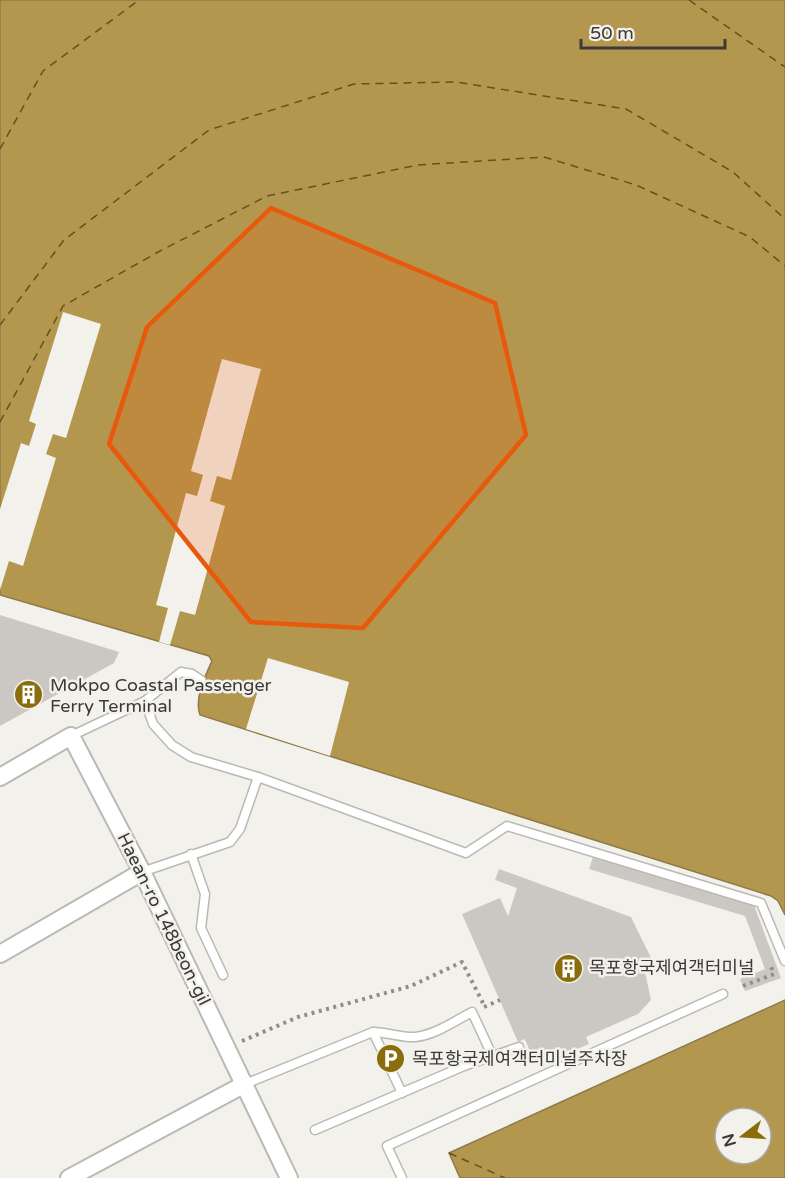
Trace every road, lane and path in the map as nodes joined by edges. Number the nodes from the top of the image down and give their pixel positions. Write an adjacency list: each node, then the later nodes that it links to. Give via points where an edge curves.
1 (201, 680): 2 (lane, via 181,672)
2 (145, 701): 3 (lane); 5 (lane, via 153,724 172,745 191,757)
3 (71, 736): 4 (street); 7 (street, Haean-ro 148beon-gil)
4 (0, 777)
5 (258, 777): 6 (lane, via 240,830 230,842); 9 (lane, via 466,853 507,826 760,903)
6 (191, 854): 7 (lane); 11 (lane, via 205,894 201,928)
7 (142, 872): 8 (street); 17 (street, Haean-ro 148beon-gil)
8 (0, 954)
9 (785, 961)
10 (770, 963): 12 (path, via 774,974)
11 (223, 975)
12 (743, 986)
13 (723, 994): 24 (lane, via 387,1146)
14 (484, 1007): 17 (path, via 462,962 411,986 298,1017)
15 (373, 1032): 18 (lane, via 422,1035 472,1012); 19 (lane); 20 (lane)
16 (519, 1047): 18 (lane)
17 (226, 1048): 19 (street, Haean-ro 148beon-gil)
18 (492, 1055): 20 (lane)
19 (244, 1084): 22 (street); 23 (street, Haean-ro 148beon-gil)
20 (402, 1093): 21 (lane)
21 (315, 1130)
22 (69, 1178)
23 (289, 1178)
24 (402, 1178)

